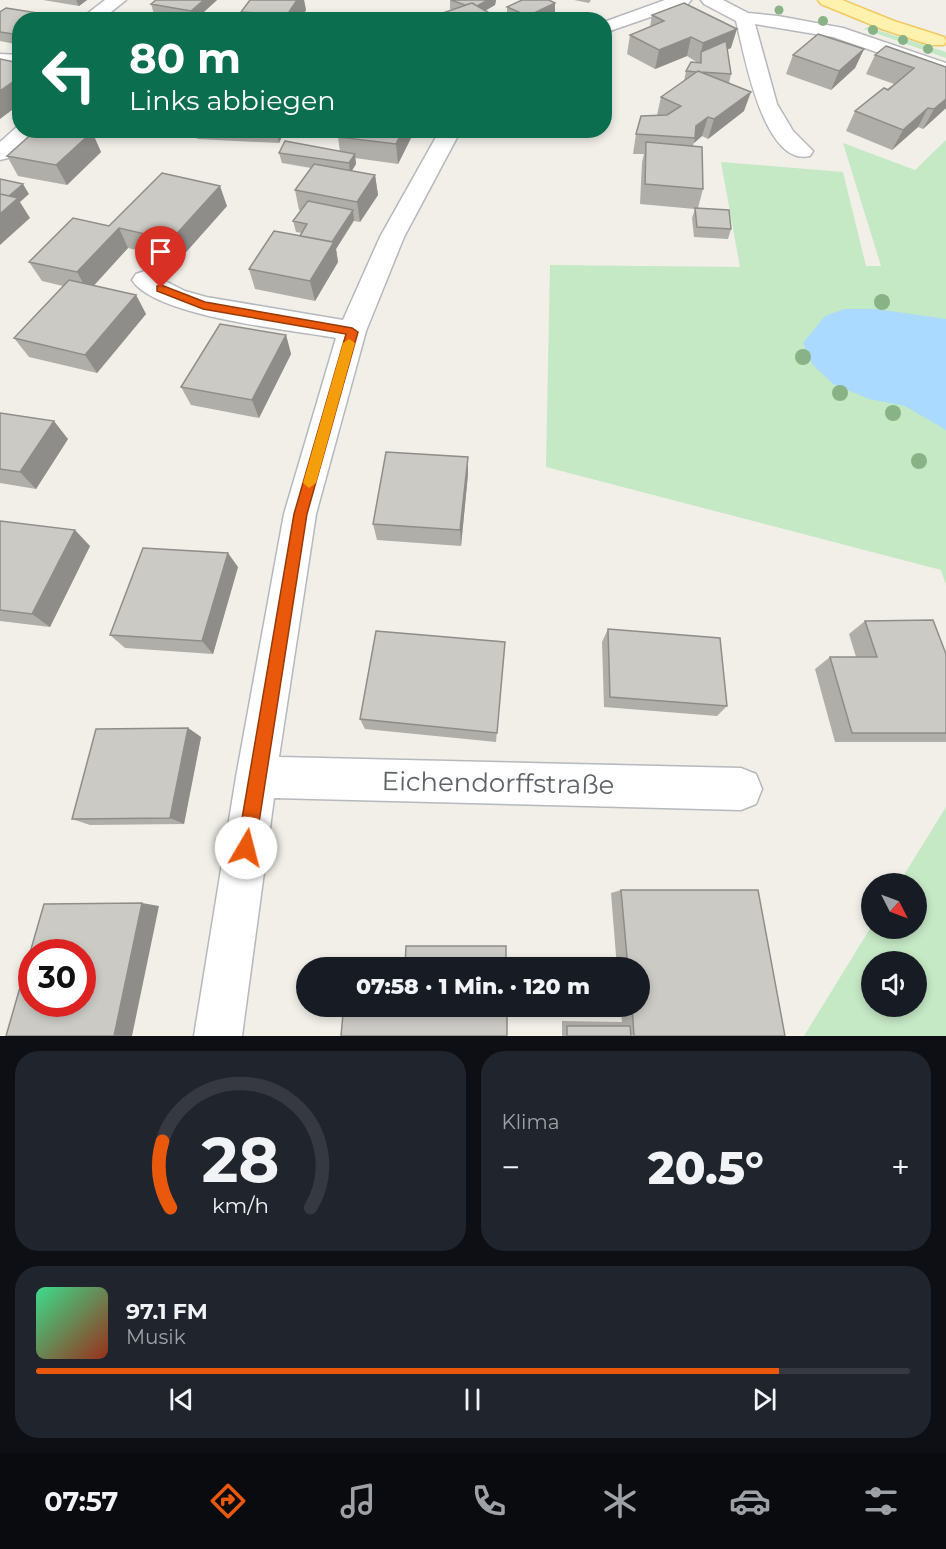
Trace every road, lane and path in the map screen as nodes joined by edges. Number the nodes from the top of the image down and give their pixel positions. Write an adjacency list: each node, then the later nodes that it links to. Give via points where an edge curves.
1 (117, 0): 5 (street)
2 (682, 0): 7 (street)
3 (710, 0): 6 (street)
4 (827, 0): 8 (main road)
5 (100, 12)
6 (744, 18): 9 (street, via 837,32); 12 (street, via 767,104 784,135)
7 (612, 25)
8 (942, 43)
9 (946, 70)
10 (18, 138): 13 (street)
11 (447, 138): 15 (street, via 392,237)
12 (802, 152)
13 (0, 153)
14 (145, 280): 15 (street, via 203,306)
15 (352, 332): 16 (street, via 300,514)
16 (256, 777): 17 (street, Eichendorffstraße); 18 (street)
17 (741, 789)
18 (218, 1036)

